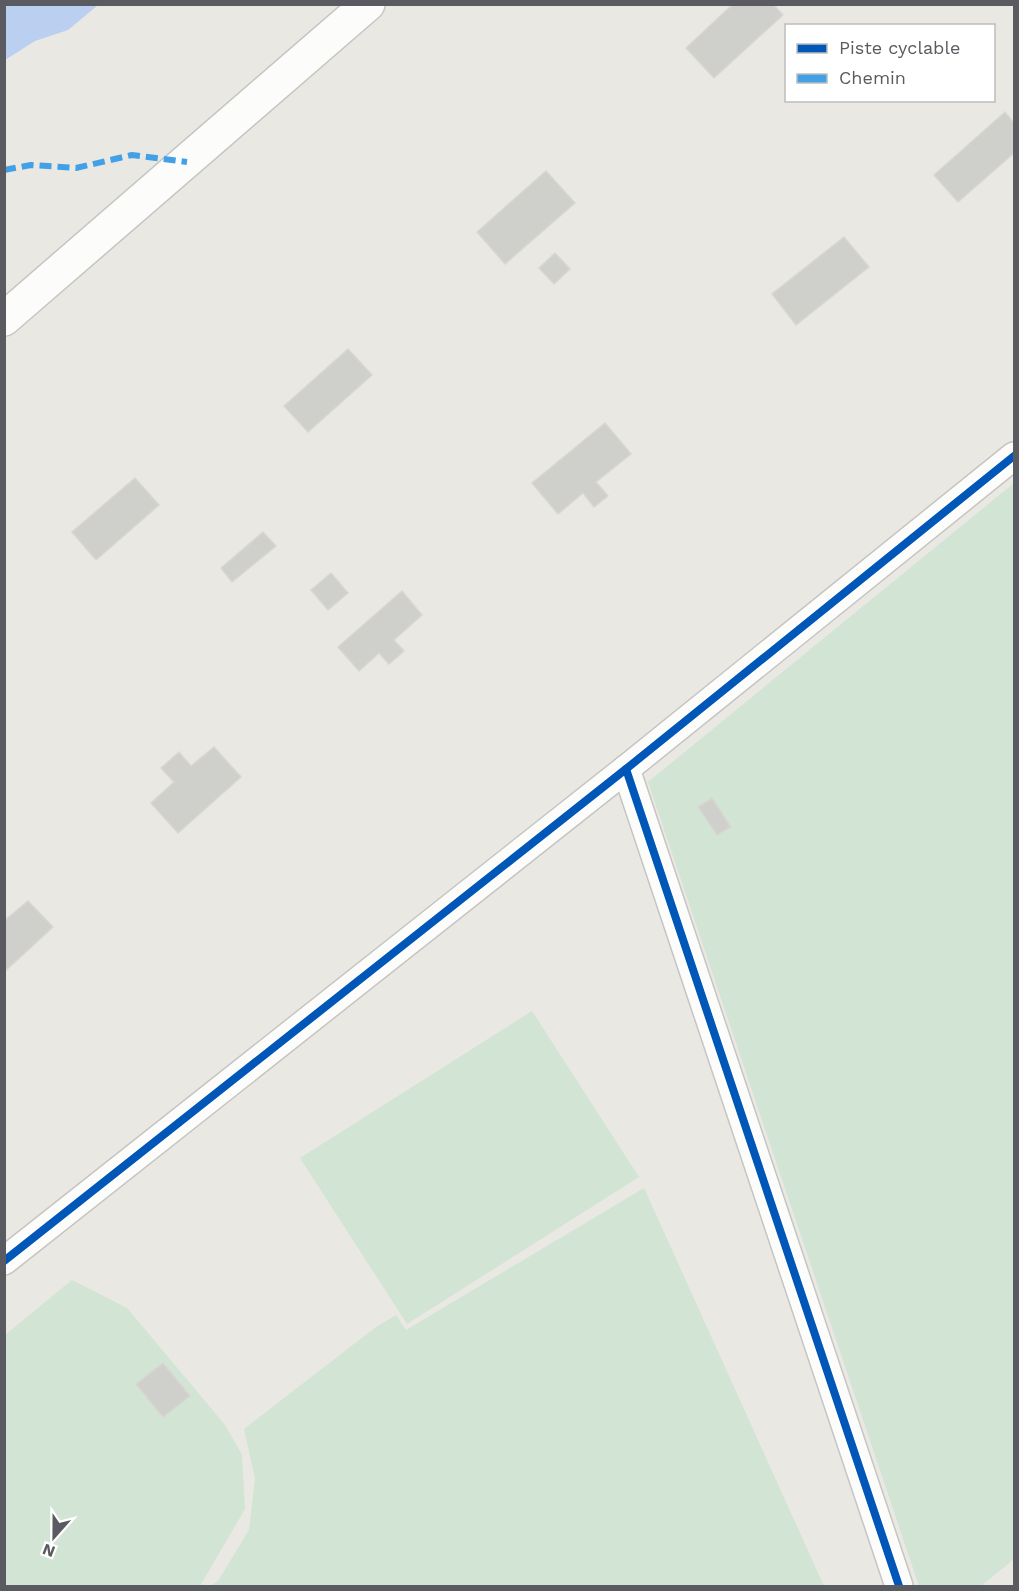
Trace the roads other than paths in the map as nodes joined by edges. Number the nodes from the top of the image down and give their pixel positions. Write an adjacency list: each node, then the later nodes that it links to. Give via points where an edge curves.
1 (368, 4): 2 (street)
2 (4, 319)
3 (1014, 456): 4 (street)
4 (626, 769): 5 (street); 6 (street)
5 (4, 1261)
6 (899, 1587)

